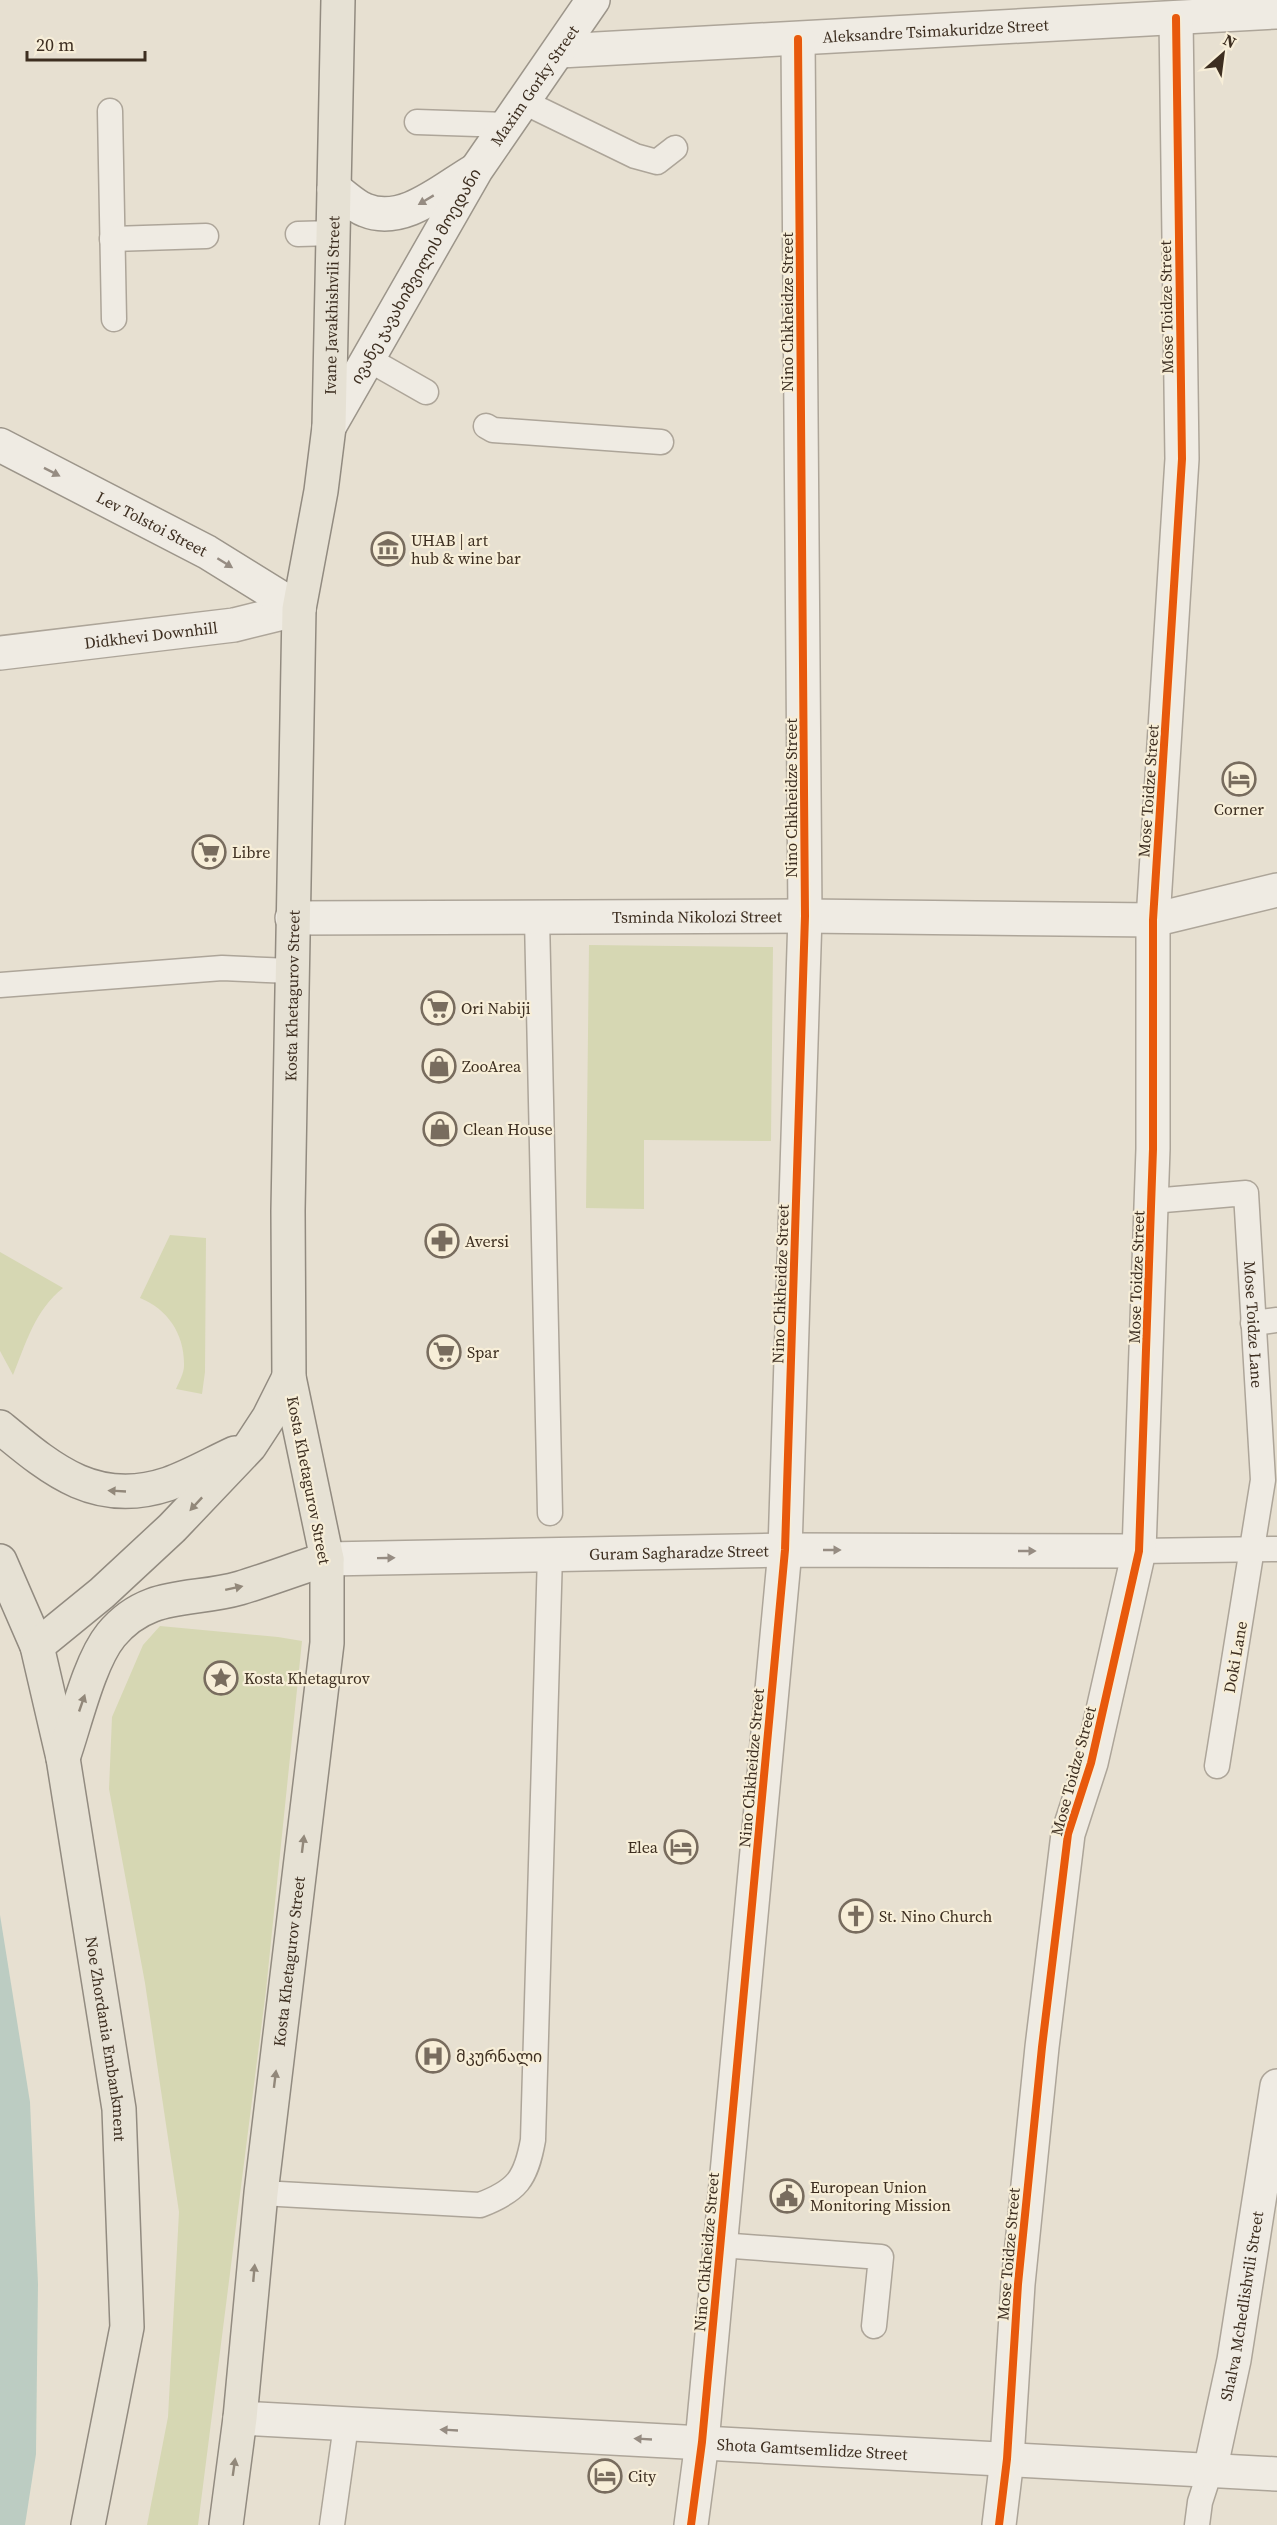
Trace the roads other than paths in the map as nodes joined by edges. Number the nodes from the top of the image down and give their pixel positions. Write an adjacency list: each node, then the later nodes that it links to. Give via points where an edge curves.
1 (338, 0): 12 (main road, Ivane Javakhishvili Street)
2 (593, 0): 6 (street, Maxim Gorky Street)
3 (1275, 12): 4 (street, Aleksandre Tsimakuridze Street)
4 (1176, 18): 5 (street, Aleksandre Tsimakuridze Street); 30 (street, Mose Toidze Street, via 1182,459)
5 (798, 39): 6 (street, Aleksandre Tsimakuridze Street); 27 (street, Nino Chkheidze Street)
6 (560, 51): 8 (street, Maxim Gorky Street)
7 (110, 111): 16 (lane)
8 (516, 114): 9 (lane); 10 (lane, via 657,162); 11 (street, Maxim Gorky Street)
9 (417, 122)
10 (675, 148)
11 (476, 170): 12 (street, ივანე ჯავახიშვილის მოედანი, one-way to 12, via 410,209 386,215 364,210); 18 (street, ივანე ჯავახიშვილის მოედანი)
12 (334, 189): 13 (main road, Ivane Javakhishvili Street)
13 (333, 233): 14 (lane); 21 (main road, Ivane Javakhishvili Street)
14 (298, 234)
15 (206, 236): 16 (lane)
16 (112, 239): 17 (lane)
17 (114, 319)
18 (368, 359): 19 (lane); 21 (street, ივანე ჯავახიშვილის მოედანი)
19 (426, 392)
20 (486, 426): 22 (lane, via 493,430)
21 (329, 427): 24 (main road, Ivane Javakhishvili Street)
22 (661, 442)
23 (0, 445): 24 (street, Lev Tolstoi Street, one-way to 24, via 207,552)
24 (299, 609): 25 (street, Didkhevi Downhill, via 234,626); 28 (main road, Kosta Khetagurov Street)
25 (0, 653)
26 (1277, 890): 30 (street, Tsminda Nikolozi Street)
27 (805, 916): 29 (street, Tsminda Nikolozi Street); 30 (street, Tsminda Nikolozi Street); 41 (street, Nino Chkheidze Street)
28 (292, 918): 29 (street, Tsminda Nikolozi Street); 31 (main road, Kosta Khetagurov Street)
29 (537, 918): 39 (lane)
30 (1153, 920): 33 (street, Mose Toidze Street)
31 (291, 971): 32 (lane, via 222,968); 36 (main road, Kosta Khetagurov Street)
32 (0, 985)
33 (1152, 1201): 35 (lane, Mose Toidze Lane, via 1246,1193); 42 (street, Mose Toidze Street)
34 (1277, 1320): 35 (lane)
35 (1253, 1323): 40 (lane, Mose Toidze Lane)
36 (290, 1377): 38 (main road); 44 (main road, Kosta Khetagurov Street)
37 (0, 1426): 38 (main road, one-way to 37, via 169,1484 113,1493 75,1482 41,1461)
38 (250, 1446): 46 (main road, one-way to 46, via 172,1528)
39 (550, 1513)
40 (1265, 1549): 42 (lane); 48 (lane, Doki Lane)
41 (785, 1550): 42 (street, Guram Sagharadze Street, one-way to 42); 43 (street, Guram Sagharadze Street); 51 (street, Nino Chkheidze Street)
42 (1139, 1551): 56 (street, Mose Toidze Street, via 1091,1762 1068,1834 1018,2284)
43 (550, 1554): 44 (street, Guram Sagharadze Street, one-way to 43); 50 (lane, via 534,2128 528,2169 504,2196 480,2205)
44 (327, 1559): 47 (main road, one-way to 44, via 97,1659 111,1635 149,1605 238,1588); 50 (main road, Kosta Khetagurov Street, one-way to 44, via 327,1643)
45 (0, 1561): 46 (main road, Noe Zhordania Embankment)
46 (37, 1646): 47 (main road, Noe Zhordania Embankment)
47 (63, 1758): 59 (main road, Noe Zhordania Embankment, via 119,2109 127,2327)
48 (1217, 1766)
49 (1277, 2086): 57 (street, Shalva Mchedlishvili Street, via 1234,2360)
50 (261, 2193): 53 (main road, Kosta Khetagurov Street, one-way to 50)
51 (720, 2245): 52 (lane, via 881,2257); 55 (street, Nino Chkheidze Street)
52 (874, 2326)
53 (240, 2418): 54 (street, Shota Gamtsemlidze Street); 60 (main road, Kosta Khetagurov Street, one-way to 53)
54 (346, 2425): 55 (street, Shota Gamtsemlidze Street, one-way to 54); 61 (lane)
55 (702, 2442): 56 (street, Shota Gamtsemlidze Street); 62 (street, Nino Chkheidze Street)
56 (1007, 2459): 57 (street, Shota Gamtsemlidze Street); 63 (street, Mose Toidze Street)
57 (1210, 2470): 58 (street, Shota Gamtsemlidze Street); 64 (lane, Shalva Mchedlishvili Street)
58 (1277, 2474)
59 (88, 2525)
60 (226, 2525)
61 (332, 2525)
62 (691, 2525)
63 (999, 2525)
64 (1197, 2525)

